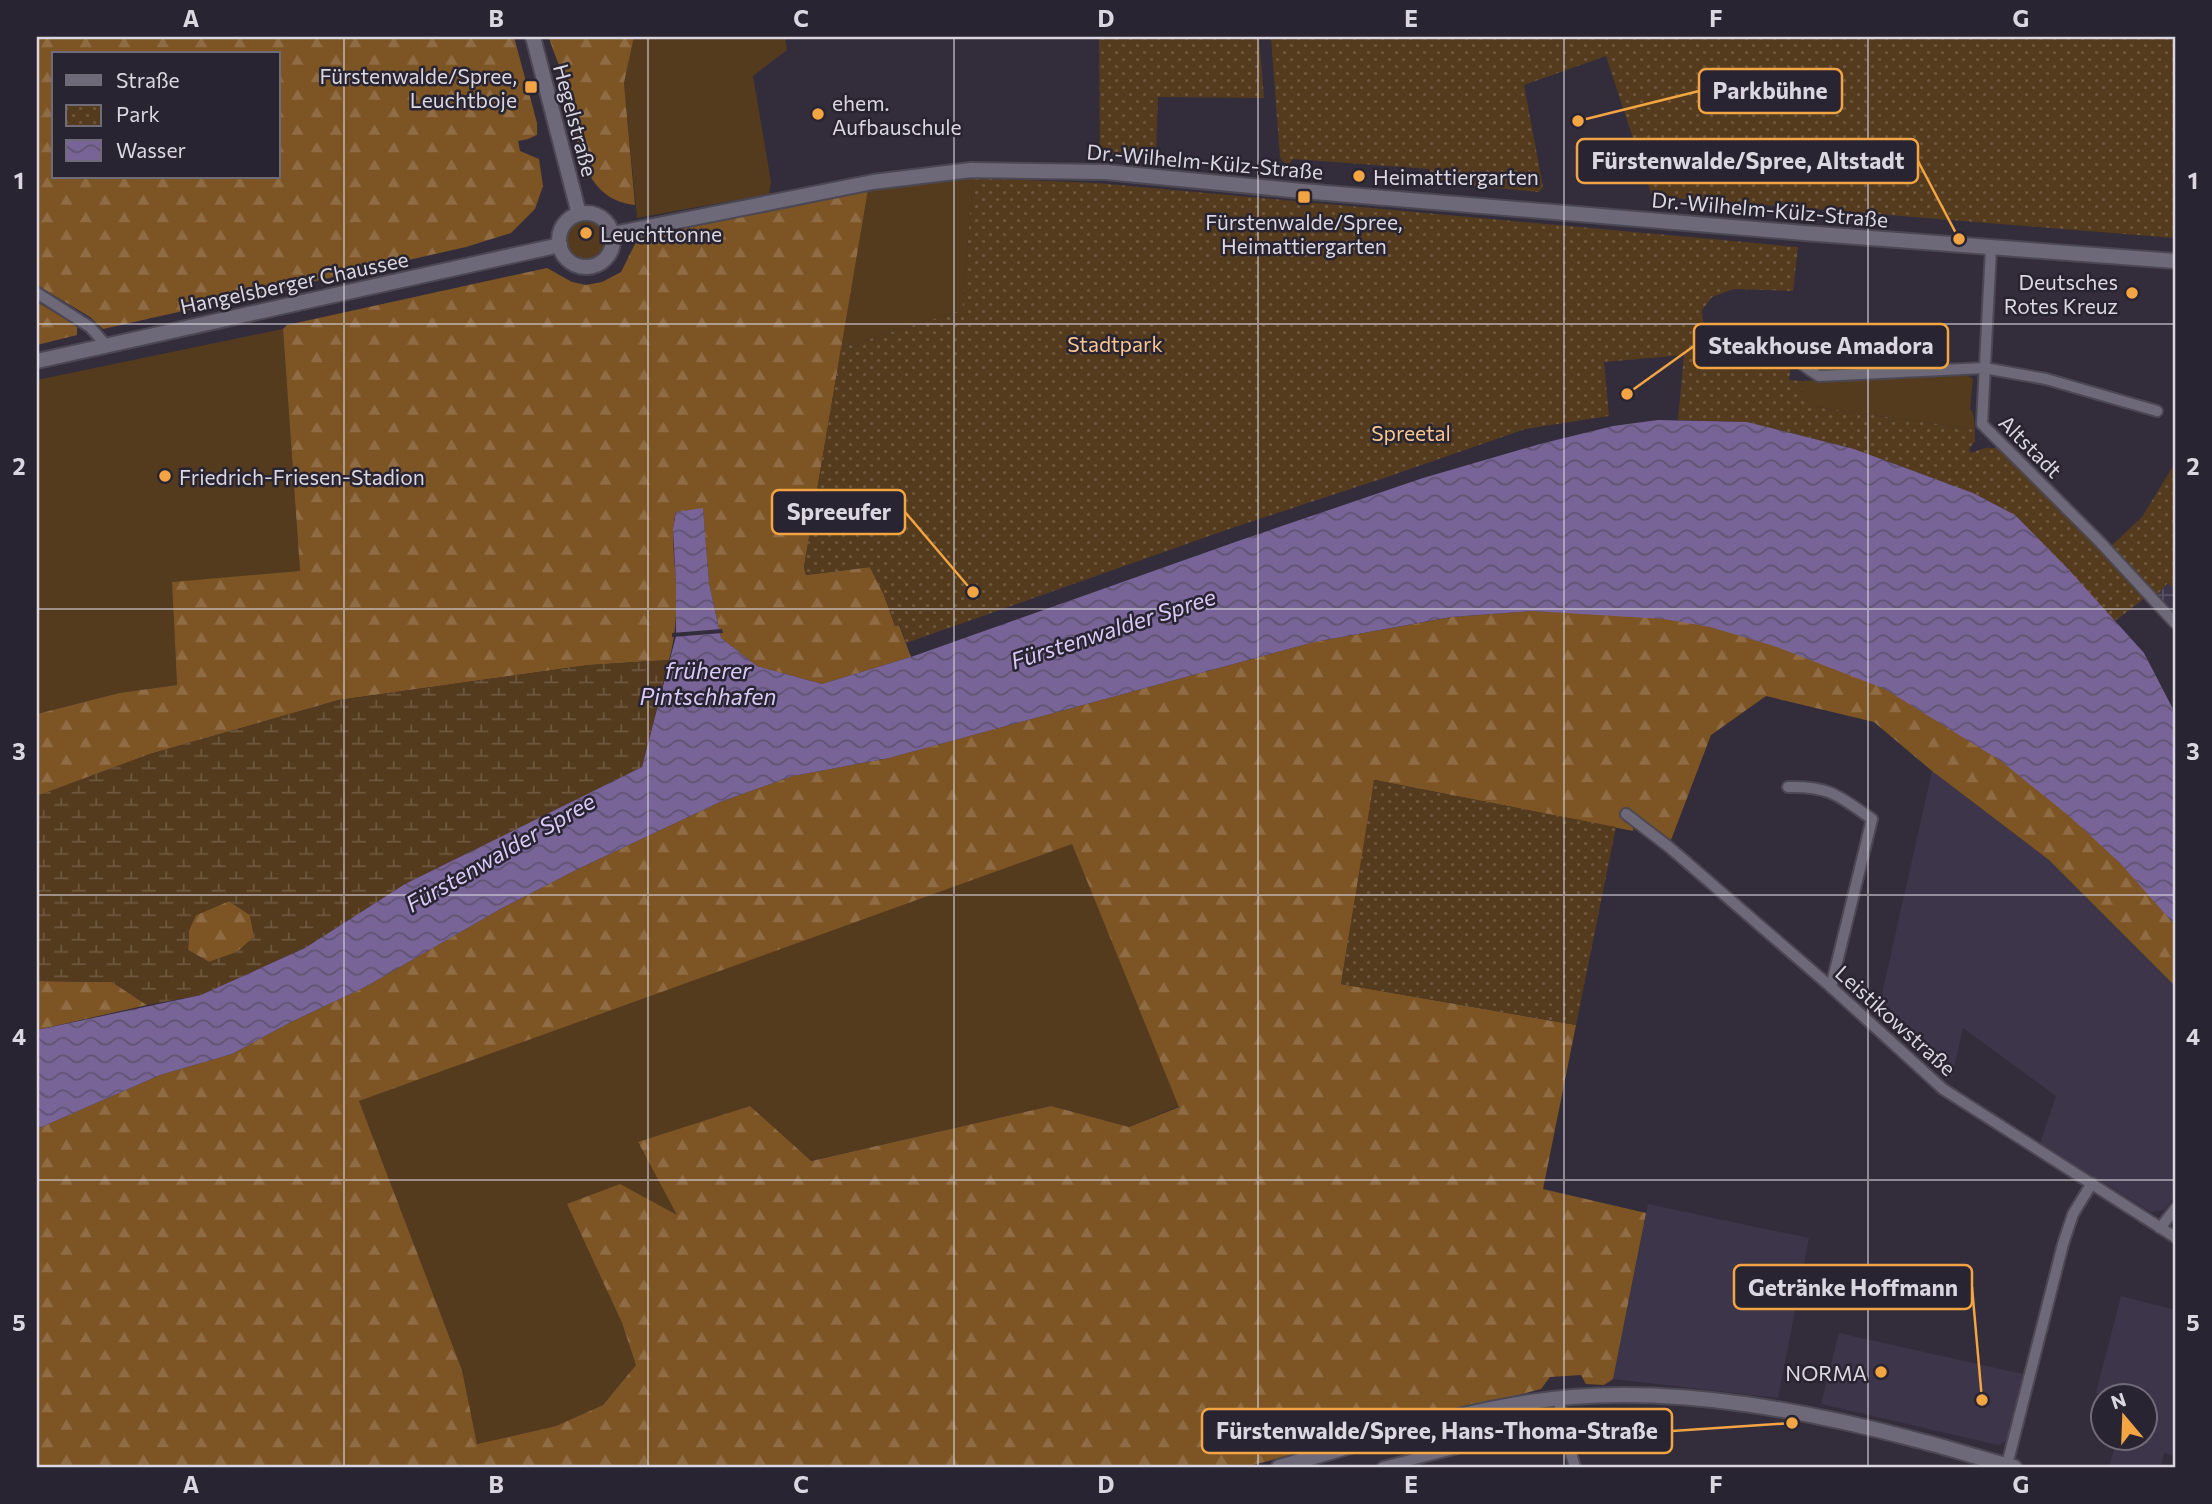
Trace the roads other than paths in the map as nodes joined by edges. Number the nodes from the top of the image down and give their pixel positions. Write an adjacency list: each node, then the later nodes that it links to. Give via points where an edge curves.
1 (533, 37): 2 (main road, Hegelstraße)
2 (579, 214): 3 (main road, via 598,216); 4 (main road, via 562,229)
3 (612, 234): 4 (main road, via 609,254 595,266 569,261); 5 (main road, Dr.-Wilhelm-Külz-Straße, via 873,182 971,170 1106,172)
4 (560, 245): 9 (main road, Hangelsberger Chaussee)
5 (1991, 248): 6 (main road, Dr.-Wilhelm-Külz-Straße); 11 (street, Altstadt)
6 (2175, 261)
7 (37, 293): 9 (street, via 90,327)
8 (1793, 339): 11 (street, via 1799,363 1819,376)
9 (106, 345): 10 (main road, Hangelsberger Chaussee)
10 (37, 361)
11 (1984, 368): 12 (street, via 2046,379); 13 (street, Altstadt, via 1982,424)
12 (2157, 411)
13 (2175, 623)
14 (1788, 787): 16 (street, via 1814,786 1836,794 1872,820)
15 (1626, 814): 16 (street, Leistikowstraße)
16 (1831, 986): 17 (street, Leistikowstraße, via 1943,1089)
17 (2092, 1183): 19 (street, Leistikowstraße); 24 (street, via 2073,1214 2063,1244)
18 (2175, 1209): 19 (street)
19 (2160, 1228): 20 (street, Leistikowstraße)
20 (2175, 1237)
21 (1559, 1398): 24 (main road, via 1638,1395 1722,1401 1916,1440); 25 (main road, via 1439,1421); 28 (street)
22 (1540, 1427): 23 (street)
23 (1427, 1455): 26 (street); 27 (street)
24 (2011, 1466)
25 (1279, 1467)
26 (1383, 1467)
27 (1430, 1467)
28 (1575, 1467)

